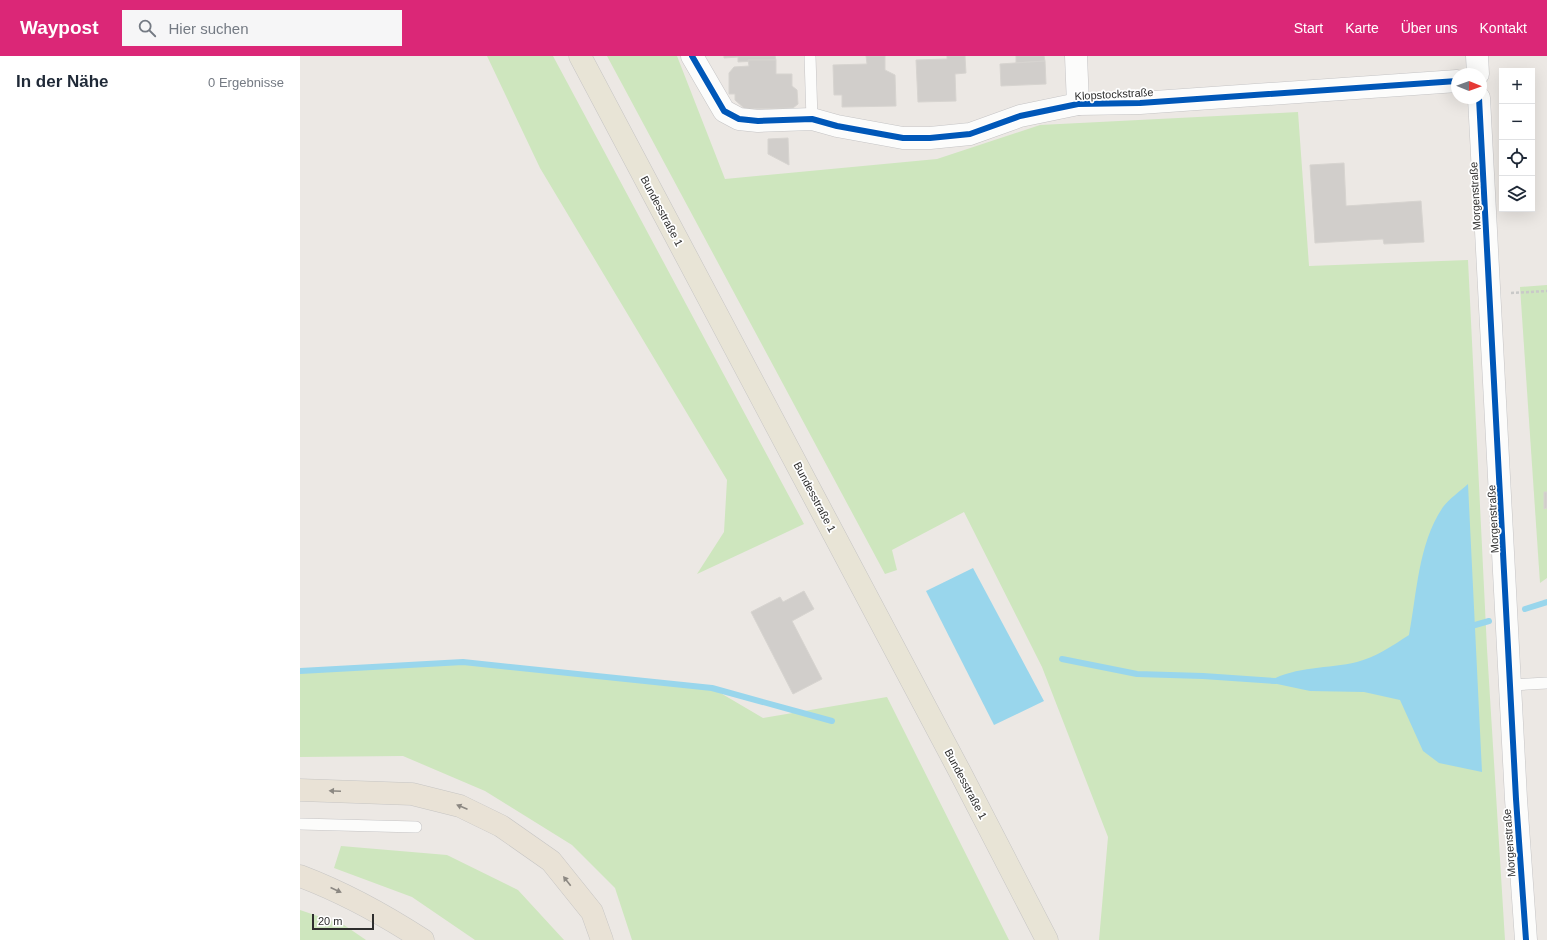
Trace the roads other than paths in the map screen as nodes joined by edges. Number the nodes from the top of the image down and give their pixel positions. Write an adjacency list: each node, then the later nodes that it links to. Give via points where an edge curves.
1 (580, 56): 19 (main road, Bundesstraße 1)
2 (692, 56): 10 (main road, Klopstockstraße, via 724,111 739,119)
3 (810, 56): 10 (lane)
4 (1076, 56): 8 (main road)
5 (1477, 56): 6 (main road)
6 (1478, 68)
7 (1451, 82): 8 (main road, Klopstockstraße, via 1140,103)
8 (1078, 104): 10 (main road, Klopstockstraße, via 1020,116 970,134 930,138 903,138)
9 (1479, 104): 12 (main road, Morgenstraße)
10 (812, 119)
11 (1547, 683): 12 (lane)
12 (1511, 685): 20 (main road, Morgenstraße)
13 (300, 790): 18 (highway, one-way to 13, via 592,912 551,861 501,826 460,806 412,794)
14 (300, 824): 15 (lane)
15 (416, 827)
16 (300, 876): 17 (highway, one-way to 17, via 334,889 384,915)
17 (423, 940)
18 (602, 940)
19 (1047, 940)
20 (1526, 940)

